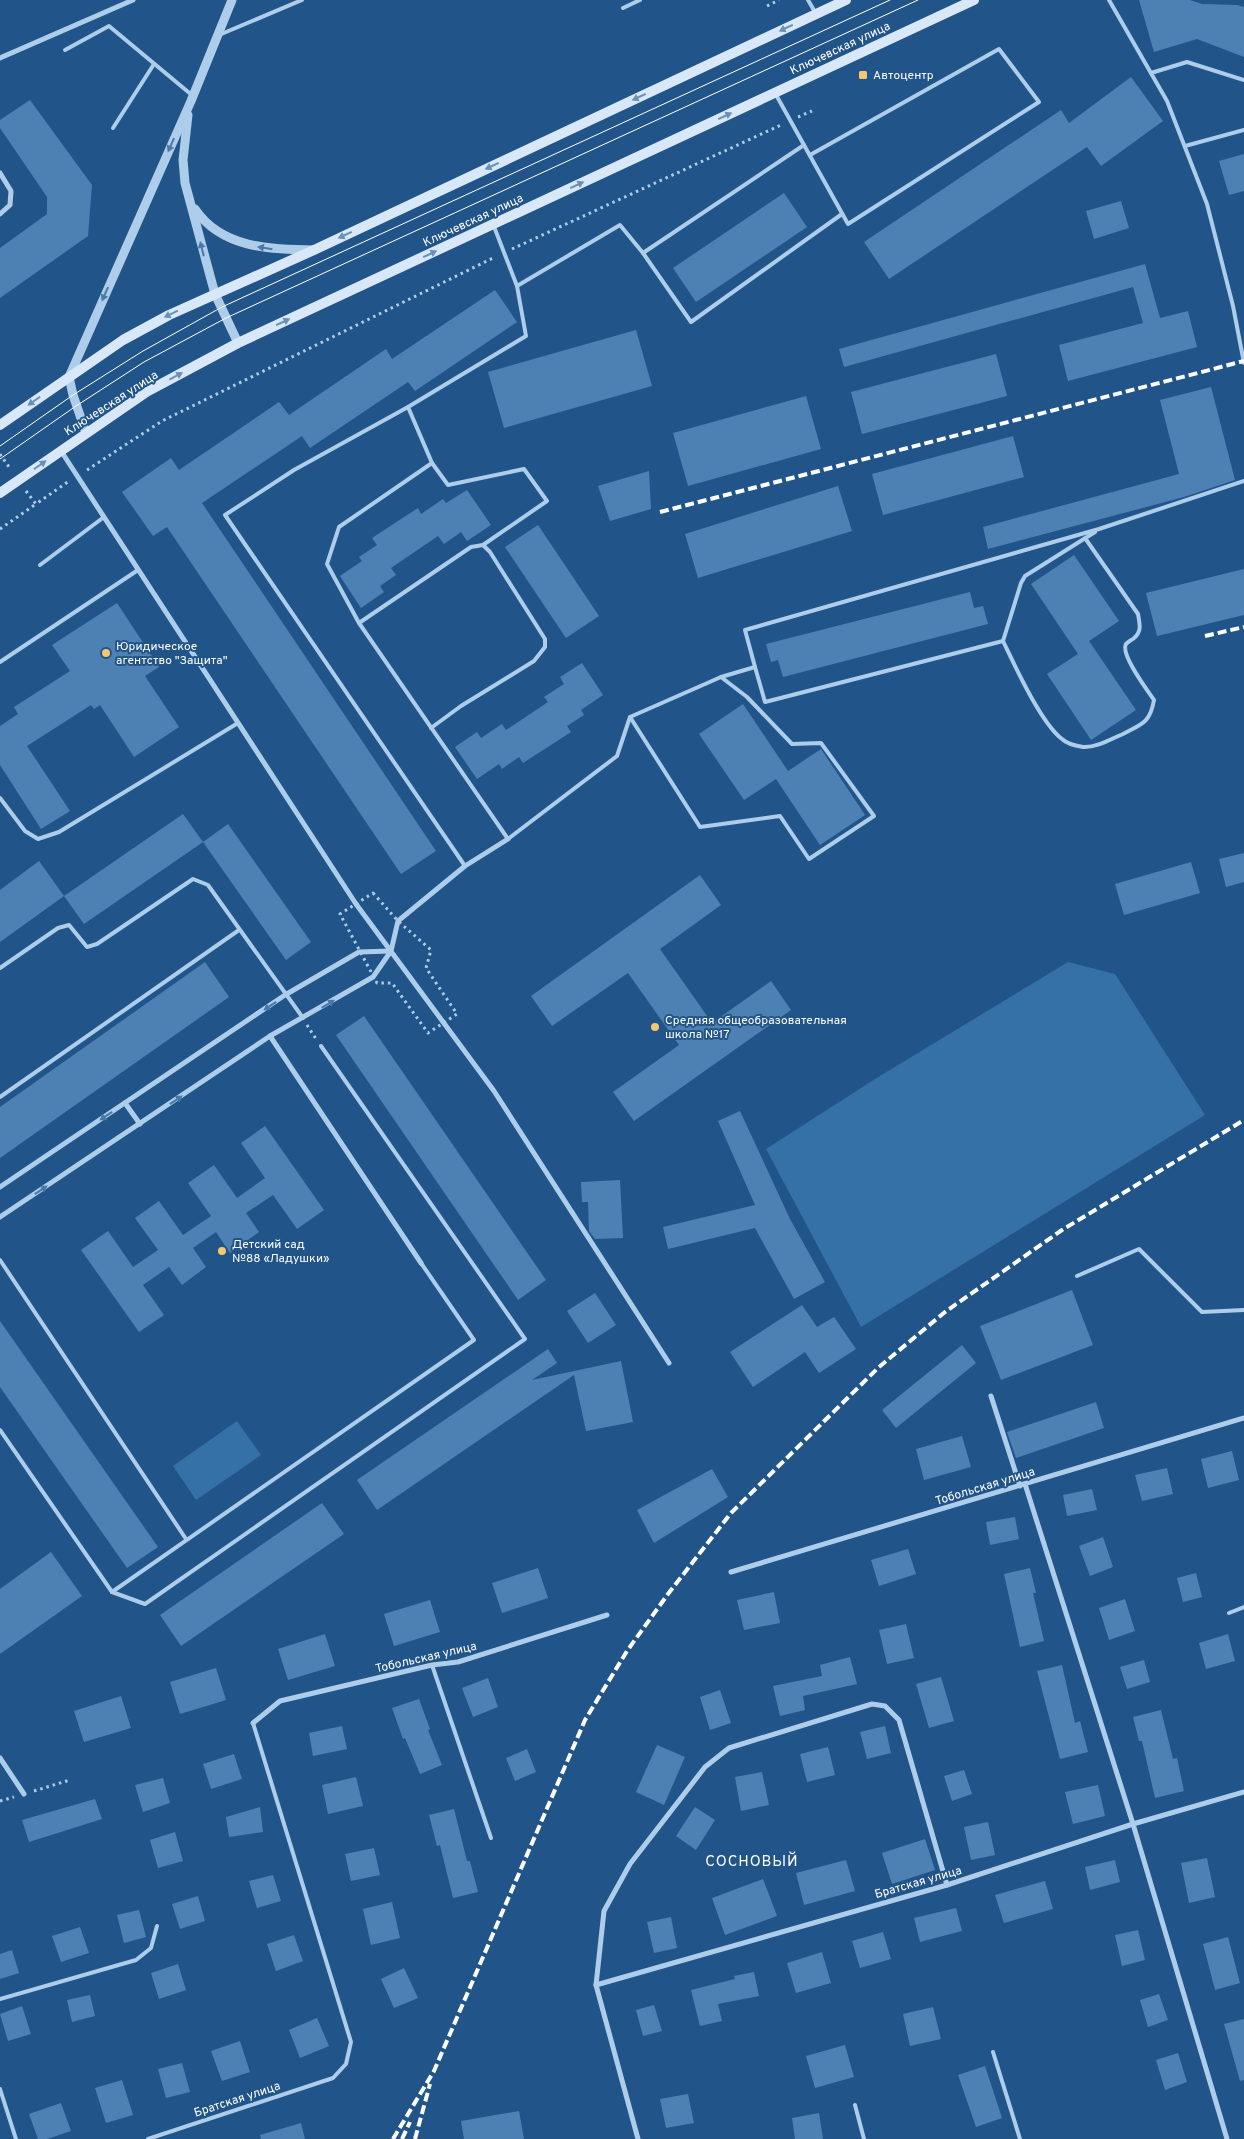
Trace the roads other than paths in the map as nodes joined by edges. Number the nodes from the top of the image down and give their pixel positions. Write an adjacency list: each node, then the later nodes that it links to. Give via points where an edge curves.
1 (133, 0): 13 (street)
2 (302, 0): 11 (lane)
3 (640, 0): 9 (lane)
4 (808, 0): 10 (lane)
5 (846, 0): 10 (main road)
6 (974, 0): 17 (main road, Ключевская улица)
7 (1110, 0): 15 (lane)
8 (230, 2): 11 (street)
9 (622, 8)
10 (816, 14): 29 (main road, one-way to 29)
11 (217, 36): 18 (street)
12 (66, 50): 14 (lane, via 109,26)
13 (0, 58)
14 (154, 64): 18 (lane); 19 (lane)
15 (1151, 73): 16 (lane, via 1187,62); 22 (lane, via 1167,100)
16 (1244, 80)
17 (775, 93): 21 (lane); 28 (main road, Ключевская улица, one-way to 17)
18 (192, 98): 25 (street, via 183,160); 35 (street, one-way to 35)
19 (113, 128)
20 (1244, 130): 22 (lane)
21 (804, 145): 23 (lane); 30 (lane)
22 (1185, 146): 34 (lane, via 1207,204)
23 (810, 155): 27 (lane); 27 (lane, via 999,49 1038,102 848,224)
24 (0, 173): 26 (street, via 11,191 10,205)
25 (191, 203): 29 (street, one-way to 25, via 247,246 202,220); 32 (street, one-way to 25)
26 (0, 214)
27 (842, 214): 30 (lane, via 692,322)
28 (494, 224): 31 (lane); 33 (main road, Ключевская улица, one-way to 28)
29 (314, 250): 32 (main road)
30 (643, 253): 31 (lane, via 620,224)
31 (518, 286): 36 (lane, via 526,336)
32 (216, 294): 33 (street); 35 (main road, one-way to 35, via 131,336)
33 (238, 343): 38 (main road, Ключевская улица, one-way to 33, via 148,391)
34 (1244, 362)
35 (68, 377): 37 (main road, one-way to 37); 38 (street)
36 (408, 407): 40 (lane); 59 (lane, via 294,470 225,514)
37 (0, 425)
38 (86, 433): 39 (main road, Ключевская улица)
39 (60, 451): 42 (main road, Ключевская улица, one-way to 39); 43 (street)
40 (432, 463): 46 (lane, via 448,485 524,469 547,501); 49 (lane, via 339,526 327,564)
41 (1244, 481): 44 (lane)
42 (0, 493)
43 (104, 517): 47 (lane); 48 (street)
44 (1099, 529): 45 (lane); 52 (lane, via 745,630)
45 (1085, 538): 50 (lane, via 1025,576); 50 (lane, via 1138,614 1141,629 1138,636 1126,644 1124,651 1154,700 1152,713 1146,721 1106,742 1084,747 1064,741 1052,730)
46 (483, 545): 49 (lane, via 471,547); 56 (lane, via 545,639 545,647 534,661)
47 (40, 565)
48 (138, 570): 51 (lane); 55 (street)
49 (359, 623): 56 (lane)
50 (1003, 641): 52 (lane, via 765,702)
51 (0, 662)
52 (755, 667): 53 (lane)
53 (721, 677): 54 (lane); 54 (lane, via 747,697 792,744 821,743 874,816 809,859 780,816 700,827)
54 (630, 717): 58 (lane, via 617,756)
55 (238, 723): 57 (lane, via 59,832 38,839 25,831); 61 (street, via 356,904)
56 (431, 728): 58 (lane)
57 (0, 798)
58 (508, 839): 59 (street)
59 (465, 866): 61 (street, via 398,921)
60 (239, 930): 62 (lane, via 208,886 193,879 97,944 87,946 69,925 58,928); 63 (lane); 67 (lane)
61 (391, 951): 63 (street, via 359,952); 64 (street, one-way to 61, via 374,977); 76 (street, via 494,1091)
62 (0, 968)
63 (285, 995): 64 (lane); 68 (street, one-way to 68)
64 (303, 1019): 65 (street)
65 (270, 1036): 69 (street, one-way to 65); 73 (street)
66 (321, 1046): 83 (lane, via 524,1339 144,1604)
67 (0, 1097)
68 (126, 1103): 69 (street); 70 (street, one-way to 70)
69 (140, 1124): 71 (street, one-way to 69)
70 (0, 1187)
71 (0, 1217)
72 (0, 1260): 81 (lane)
73 (421, 1263): 81 (lane, via 474,1340)
74 (1077, 1276): 75 (lane, via 1139,1249 1202,1312)
75 (1244, 1310)
76 (670, 1363)
77 (991, 1396): 80 (street)
78 (1244, 1418): 80 (street, Тобольская улица)
79 (0, 1430): 83 (lane)
80 (1022, 1485): 82 (street, Тобольская улица); 92 (street)
81 (186, 1539): 83 (lane)
82 (731, 1572)
83 (112, 1592)
84 (1244, 1607): 85 (lane)
85 (1229, 1613)
86 (607, 1615): 87 (street, Тобольская улица, via 458,1662)
87 (432, 1665): 88 (street, Тобольская улица, via 280,1701); 93 (lane)
88 (253, 1723): 102 (lane, Братская улица, via 351,2042 346,2064 333,2078)
89 (0, 1758): 91 (street)
90 (1244, 1792): 92 (street, Братская улица)
91 (24, 1794)
92 (1133, 1824): 94 (street, Братская улица); 106 (street)
93 (491, 1838)
94 (947, 1885): 96 (street, Братская улица); 96 (street, via 899,1720 885,1706 872,1704 729,1748 705,1767 630,1864 604,1910)
95 (158, 1926): 97 (lane, via 151,1948 136,1960)
96 (596, 1985): 103 (street)
97 (0, 2000)
98 (992, 2052): 105 (lane)
99 (0, 2089): 101 (lane)
100 (855, 2104): 104 (lane)
101 (16, 2139)
102 (148, 2139)
103 (638, 2139)
104 (864, 2139)
105 (1020, 2139)
106 (1227, 2139)

